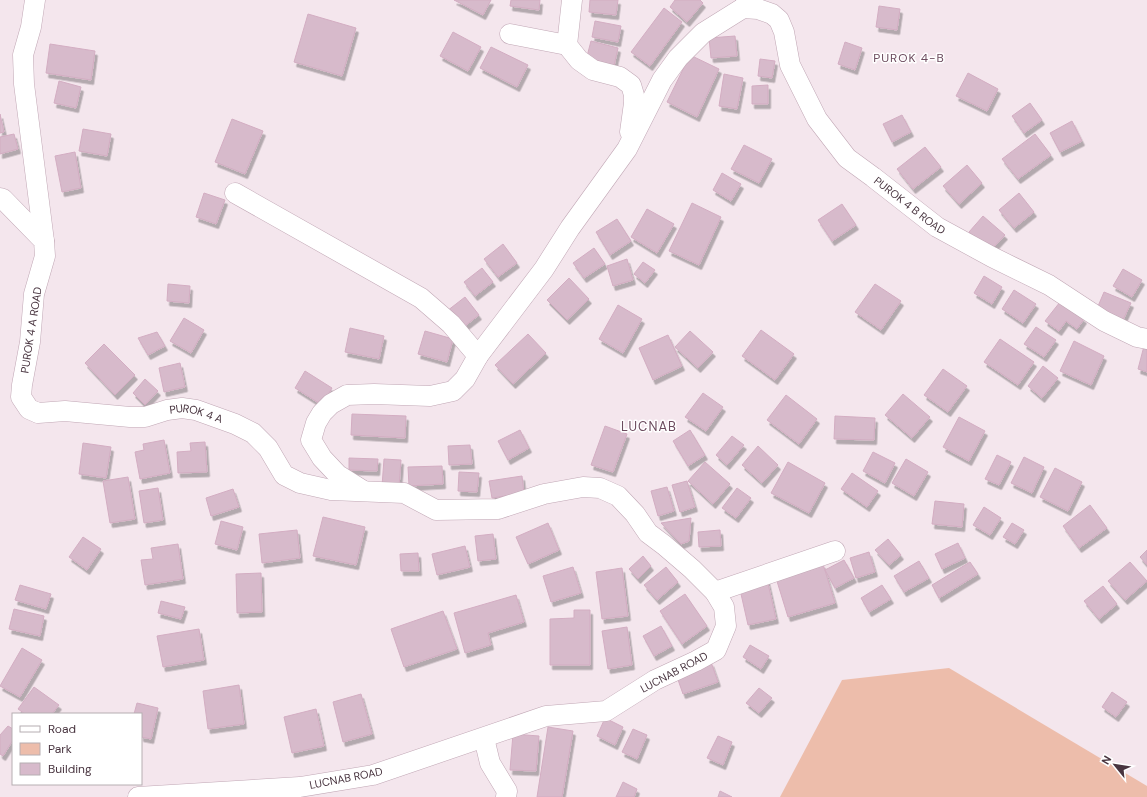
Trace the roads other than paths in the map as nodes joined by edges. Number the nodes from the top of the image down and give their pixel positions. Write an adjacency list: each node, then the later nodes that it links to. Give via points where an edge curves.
1 (35, 0): 9 (street, PUROK 4 A ROAD, via 23,55 24,84)
2 (572, 0): 5 (street)
3 (746, 4): 6 (street, via 703,34 678,58 662,80); 10 (street, PUROK 4 B ROAD, via 772,14 779,20 784,32 790,65 817,118 847,158 938,227 1049,285 1104,321 1137,337)
4 (510, 34): 5 (street)
5 (567, 45): 6 (street, via 579,60 593,70 620,77 631,85 634,103)
6 (627, 149): 11 (street, via 544,269)
7 (235, 193): 11 (street, via 420,298 451,324)
8 (0, 198): 9 (street)
9 (44, 241): 12 (street, PUROK 4 A ROAD, via 45,256 34,294 30,342)
10 (1147, 339)
11 (478, 356): 13 (street, via 465,379 453,391 430,396 347,395 331,404 322,413 311,440 322,458 338,475)
12 (22, 385): 13 (street, PUROK 4 A, via 21,397 29,409 38,413 65,411 130,417 182,408 196,410 253,433 268,448 284,475 300,483 332,490)
13 (364, 491): 15 (street, LUCNAB ROAD, via 404,493 436,510 498,509 544,494 583,487 600,488 618,496 636,514 648,533 692,568)
14 (835, 551): 15 (street)
15 (716, 592): 16 (street, LUCNAB ROAD, via 724,607 726,626 716,650 655,680 606,711 546,716)
16 (484, 738): 17 (street, LUCNAB ROAD, via 373,775 300,787); 18 (street, via 490,763 507,791)
17 (138, 797)
18 (506, 797)

